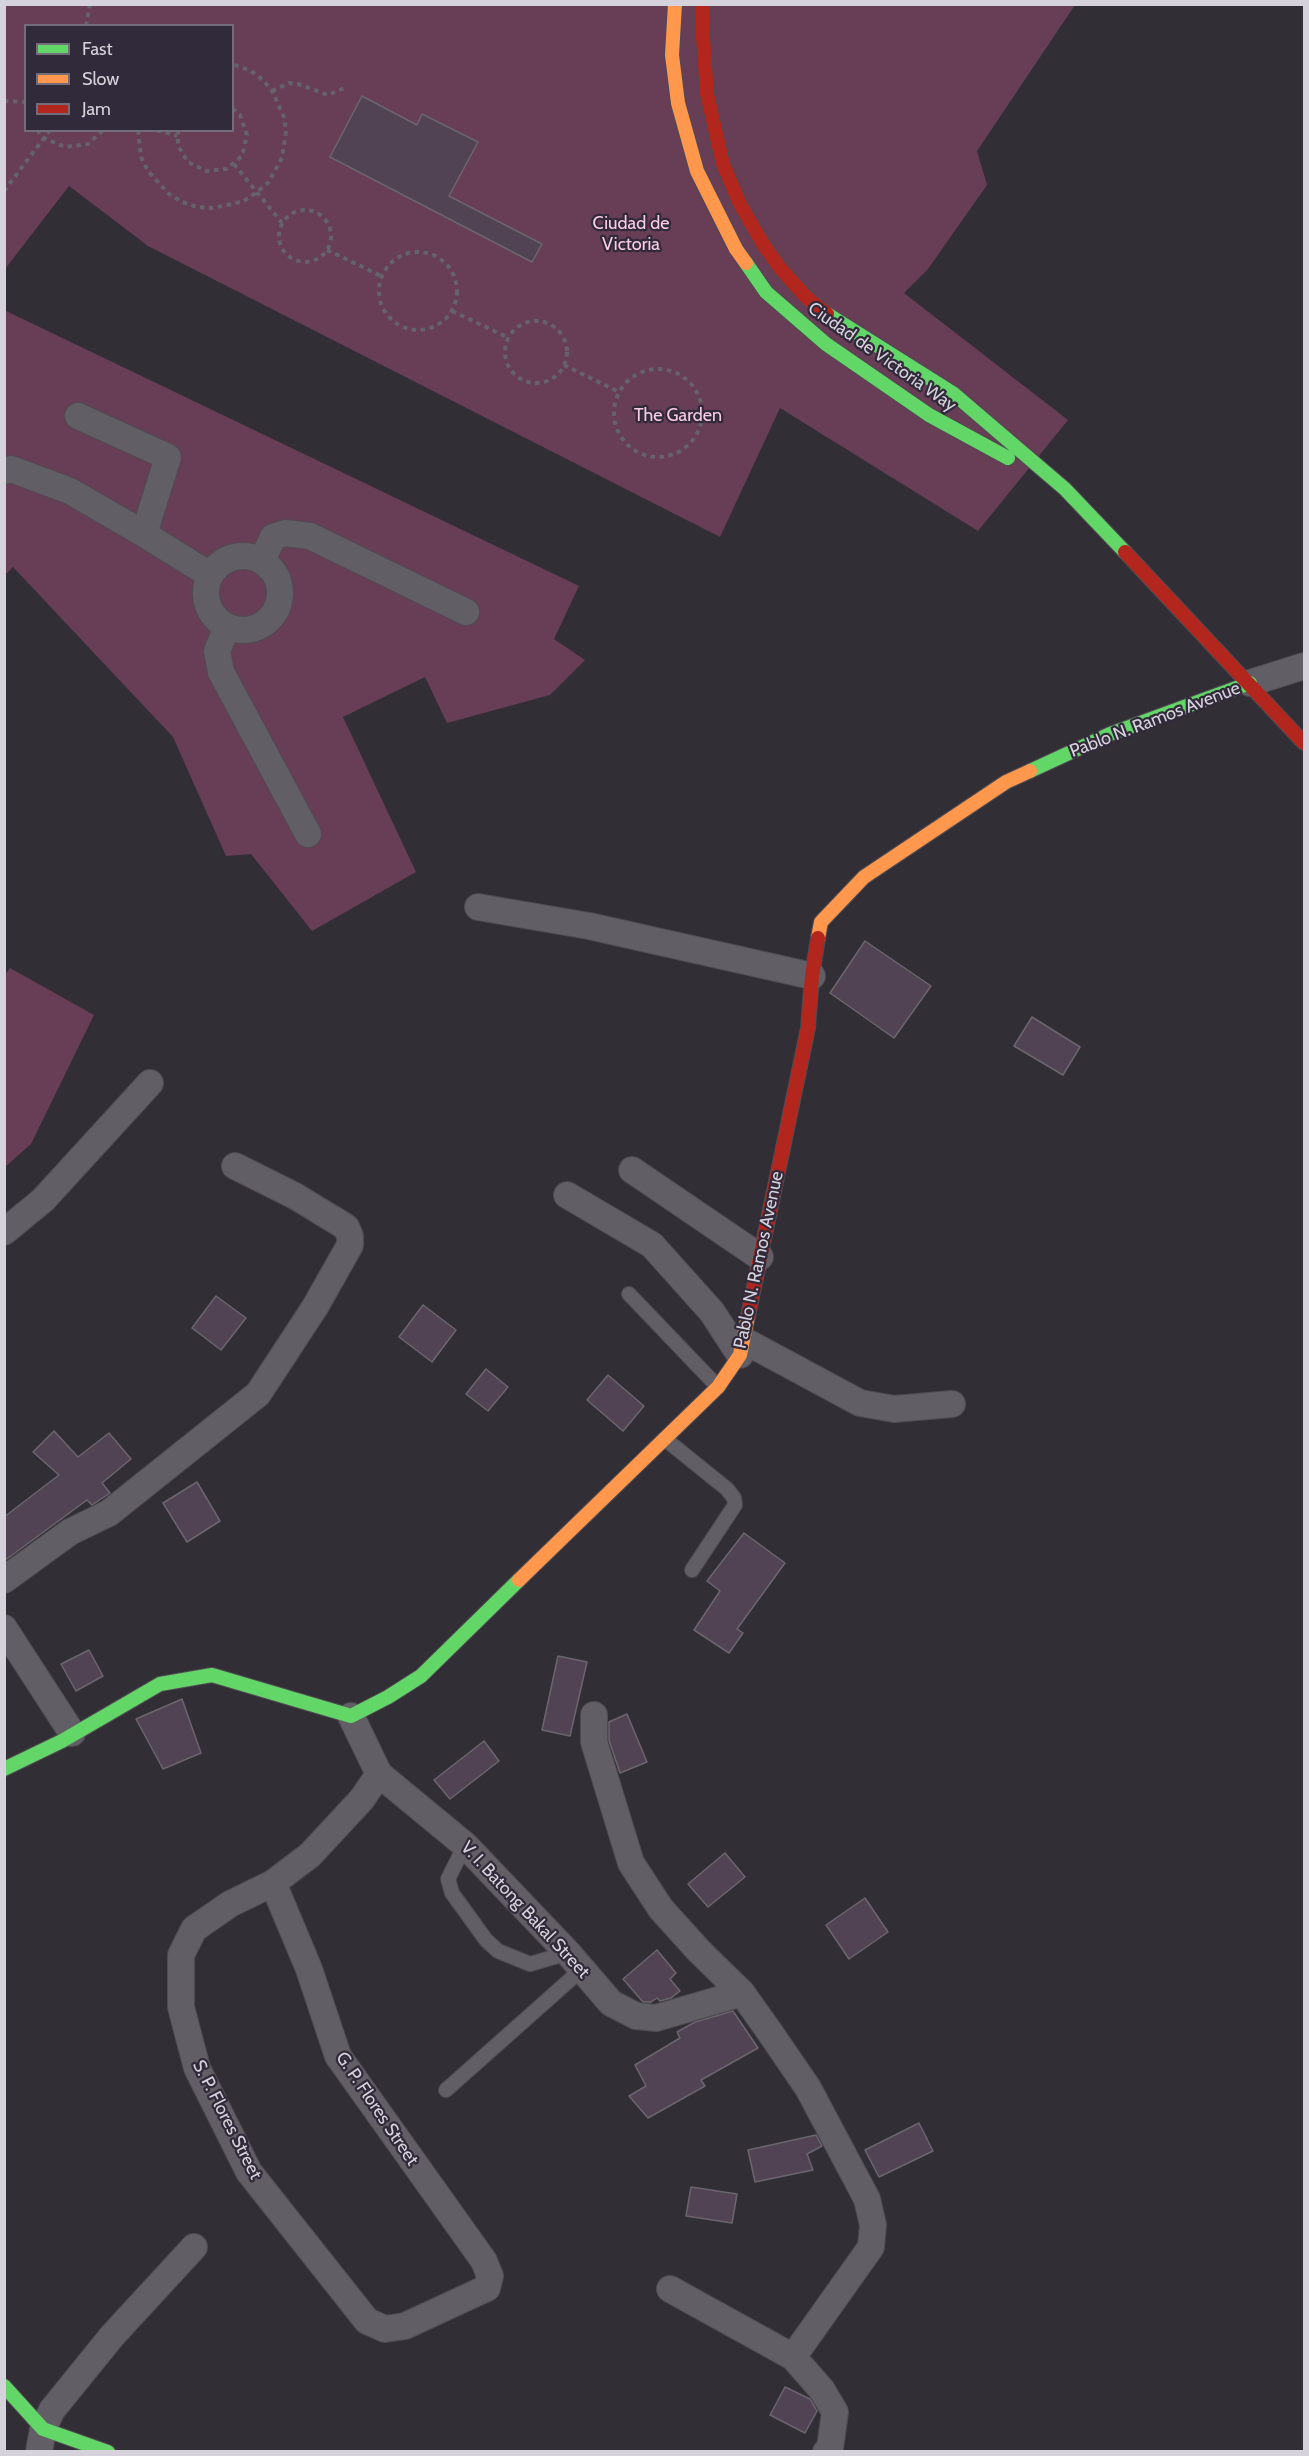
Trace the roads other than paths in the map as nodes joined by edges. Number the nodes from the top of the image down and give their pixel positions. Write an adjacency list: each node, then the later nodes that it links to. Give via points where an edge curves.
1 (675, 4): 4 (street, Ciudad de Victoria Way, via 672,55 677,94)
2 (703, 4): 3 (street, Ciudad de Victoria Way, via 707,94)
3 (723, 164): 4 (street); 7 (street, Ciudad de Victoria Way, via 763,244 807,298 835,320 954,394)
4 (697, 171): 7 (street, Ciudad de Victoria Way, via 736,249 766,292 789,314 929,415)
5 (78, 416): 8 (street, via 168,457)
6 (4, 471): 8 (street, via 70,491)
7 (1065, 489): 14 (street, Ciudad de Victoria Way)
8 (144, 534): 10 (street)
9 (262, 561): 10 (street, via 240,556 228,559); 11 (street, via 273,537 285,533 310,536); 12 (street, via 278,578 280,601 276,612 256,628)
10 (210, 575): 12 (street, via 206,600 211,612)
11 (466, 612)
12 (227, 627): 16 (street, via 217,651 221,672)
13 (1305, 666): 14 (street, Pablo N. Ramos Avenue)
14 (1250, 682): 15 (street, Ciudad de Victoria Way); 18 (street, Pablo N. Ramos Avenue, via 1110,734 1006,782 864,877 821,922)
15 (1305, 743)
16 (308, 834)
17 (478, 907): 18 (street, via 589,926)
18 (812, 976): 24 (street, Pablo N. Ramos Avenue, via 808,1028)
19 (150, 1083): 23 (street, via 42,1200)
20 (236, 1166): 31 (street, via 346,1227 350,1245 258,1394 110,1513 70,1532)
21 (632, 1170): 24 (street)
22 (567, 1195): 26 (street, via 652,1245)
23 (4, 1232)
24 (760, 1257): 26 (street, Pablo N. Ramos Avenue)
25 (629, 1294): 27 (lane)
26 (742, 1347): 27 (street, Pablo N. Ramos Avenue); 28 (street, via 860,1403 894,1409)
27 (718, 1387): 29 (street, Pablo N. Ramos Avenue)
28 (952, 1404)
29 (665, 1439): 30 (lane, via 734,1498 735,1505); 34 (street, Pablo N. Ramos Avenue, via 421,1676)
30 (692, 1570)
31 (4, 1580)
32 (4, 1628): 35 (street)
33 (594, 1715): 41 (street, via 594,1742 631,1863 672,1922)
34 (351, 1716): 35 (street, via 212,1675 160,1684); 37 (street, V. I. Batong Bakal Street)
35 (72, 1733): 36 (street)
36 (4, 1768)
37 (379, 1774): 38 (street, V. I. Batong Bakal Street); 39 (street, S. P. Flores Street, via 363,1799 310,1855)
38 (465, 1845): 40 (street, V. I. Batong Bakal Street); 40 (lane, via 448,1878 452,1893 486,1940 498,1951 530,1964)
39 (273, 1883): 44 (street, G. P. Flores Street, via 309,1969 338,2056 484,2261 490,2276); 44 (street, S. P. Flores Street, via 230,1904 194,1929 181,1955 181,2007 197,2068 249,2172 367,2320 385,2329 405,2326)
40 (574, 1962): 41 (street, V. I. Batong Bakal Street, via 611,2003 636,2016 656,2018); 42 (lane)
41 (742, 1993): 46 (street, via 808,2088 867,2199 873,2225 871,2247)
42 (446, 2090)
43 (194, 2247): 48 (street, via 112,2336 52,2410)
44 (487, 2288)
45 (670, 2289): 46 (street)
46 (793, 2357): 50 (street, via 822,2390 835,2412 830,2448)
47 (4, 2386): 48 (street)
48 (41, 2440): 49 (street)
49 (108, 2451)
50 (826, 2451)

